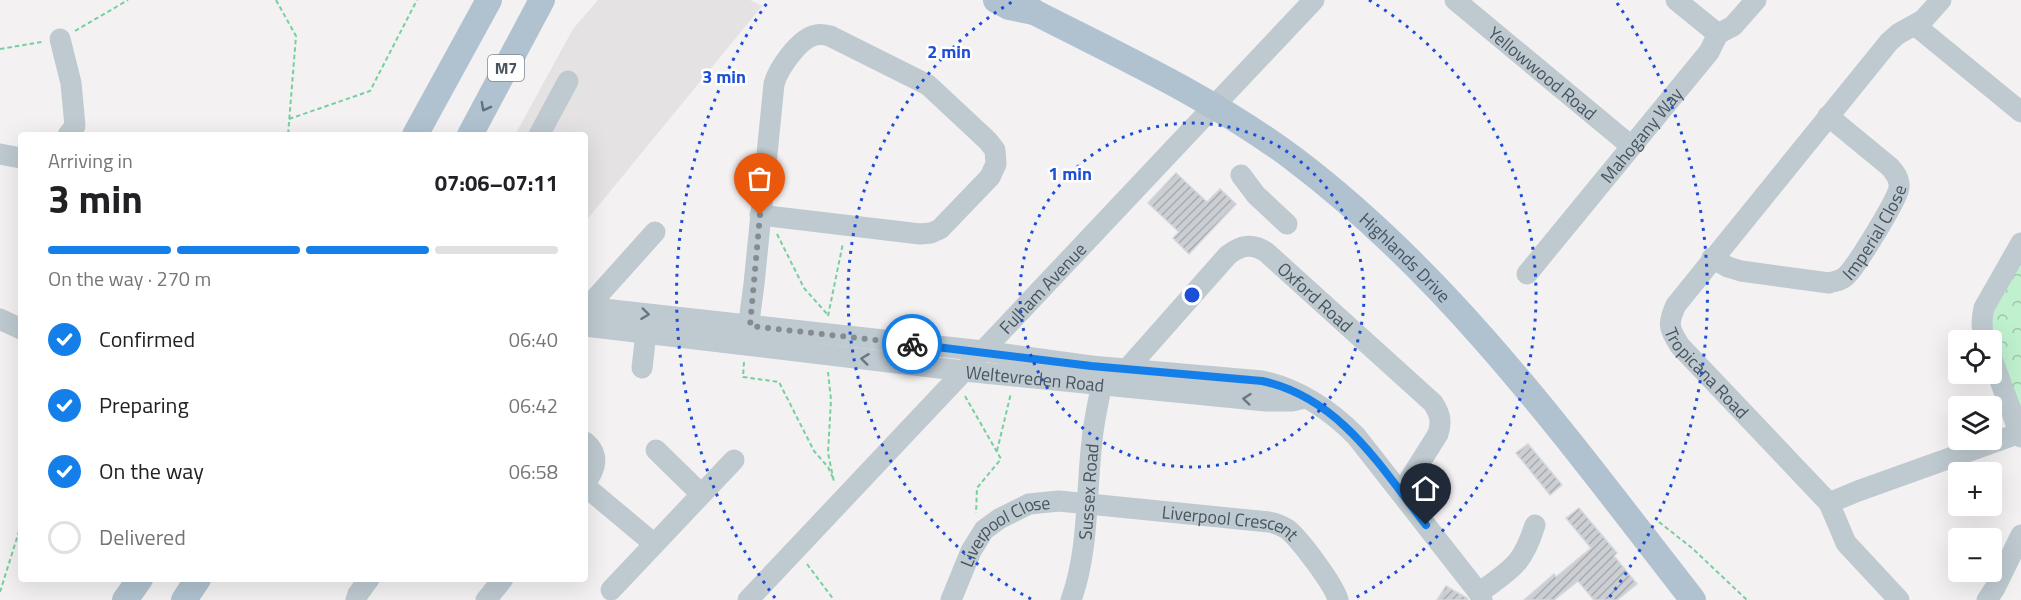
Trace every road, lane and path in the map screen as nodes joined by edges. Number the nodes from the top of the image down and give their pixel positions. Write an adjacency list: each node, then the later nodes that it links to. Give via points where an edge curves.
1 (276, 0): 19 (path, via 296,36)
2 (417, 0): 19 (path, via 370,92)
3 (489, 0): 22 (main road, M7)
4 (542, 0): 23 (main road, M7, one-way to 23)
5 (996, 0): 11 (main road, Highlands Drive, via 1015,9)
6 (1314, 0): 16 (street, Fulham Avenue)
7 (1455, 0): 25 (street, Yellowwood Road)
8 (1676, 0): 13 (street)
9 (1756, 0): 13 (street, Mahogany Way, via 1733,26)
10 (1941, 0): 12 (street, Tropicana Road)
11 (1027, 6): 16 (main road, Highlands Drive)
12 (1916, 26): 17 (street); 18 (street, Tropicana Road, via 1889,42)
13 (1718, 34): 25 (street, Mahogany Way, via 1709,52)
14 (60, 39): 20 (street, via 71,83 75,126)
15 (568, 81): 24 (street)
16 (1213, 106): 45 (street, Fulham Avenue); 88 (main road, Highlands Drive, via 1293,158 1390,240 1434,284 1505,364)
17 (2021, 112)
18 (1828, 116): 34 (street, Tropicana Road); 34 (street, Imperial Close, via 1890,167 1899,182 1892,204 1853,268 1840,281 1829,283 1760,275 1728,267)
19 (289, 119): 21 (path)
20 (70, 132)
21 (288, 132)
22 (417, 132)
23 (472, 132)
24 (541, 132)
25 (1631, 146): 35 (street, Mahogany Way)
26 (0, 154): 27 (street)
27 (18, 157)
28 (1241, 176): 30 (street)
29 (769, 216): 31 (street); 31 (street, via 776,75 800,44 809,37 824,35 928,85 988,141 996,154 990,177 936,231 920,234); 43 (path); 44 (street)
30 (1287, 224)
31 (847, 225): 43 (path)
32 (655, 232): 36 (street)
33 (2021, 244): 41 (street, via 1984,308)
34 (1712, 258): 64 (street, Tropicana Road, via 1676,305 1670,319 1671,333)
35 (1527, 274)
36 (588, 309)
37 (588, 312): 44 (street, Weltevreden Road, one-way to 44)
38 (588, 313): 42 (street, Weltevreden Road)
39 (0, 319): 40 (street)
40 (18, 328)
41 (1982, 330)
42 (646, 333): 44 (street, Weltevreden Road); 46 (street)
43 (828, 334): 44 (street, Weltevreden Road); 45 (street, Weltevreden Road); 47 (street, Weltevreden Road, one-way to 43); 59 (path, via 828,453)
44 (748, 335): 59 (path, via 743,377 779,382 814,451)
45 (983, 351): 47 (street, Fulham Avenue); 48 (street, Weltevreden Road)
46 (642, 368)
47 (964, 371): 48 (street, Weltevreden Road); 71 (street, Fulham Avenue)
48 (1103, 375): 49 (street, Weltevreden Road); 65 (street, Sussex Road, via 1092,441)
49 (1127, 377): 63 (street, Weltevreden Road, via 1262,381 1283,387 1339,419); 63 (street, Oxford Road, via 1228,255 1237,248 1257,246 1440,413 1438,434)
50 (1014, 383): 56 (path)
51 (2001, 384): 53 (street)
52 (965, 395): 56 (path)
53 (2020, 435): 64 (street)
54 (588, 445): 58 (street, via 596,462)
55 (656, 450): 62 (street)
56 (997, 451): 67 (path, via 1001,459 977,488 976,522)
57 (734, 460): 62 (street)
58 (588, 480)
59 (835, 480): 61 (path)
60 (588, 488): 70 (street)
61 (833, 488)
62 (700, 493): 70 (street)
63 (1401, 493): 78 (street, Weltevreden Road)
64 (1829, 503): 89 (street, via 1846,543)
65 (1088, 504): 67 (street, Liverpool Close, via 1029,504); 86 (street, Sussex Road, via 1077,584); 87 (street, Liverpool Crescent, via 1279,524 1296,538)
66 (1535, 525): 78 (street, via 1516,565)
67 (984, 530): 85 (street, Liverpool Close, via 971,550)
68 (18, 535): 77 (path)
69 (2021, 535): 90 (street)
70 (653, 543): 76 (street)
71 (795, 550): 83 (street, Fulham Avenue); 84 (path)
72 (138, 582): 79 (main road)
73 (196, 582): 80 (main road)
74 (367, 582): 81 (street)
75 (501, 582): 82 (street)
76 (611, 590)
77 (0, 592)
78 (1480, 596)
79 (125, 600)
80 (184, 600)
81 (356, 600)
82 (486, 600)
83 (748, 600)
84 (834, 600)
85 (951, 600)
86 (1071, 600)
87 (1338, 600)
88 (1693, 600)
89 (1899, 600)
90 (1987, 600)

